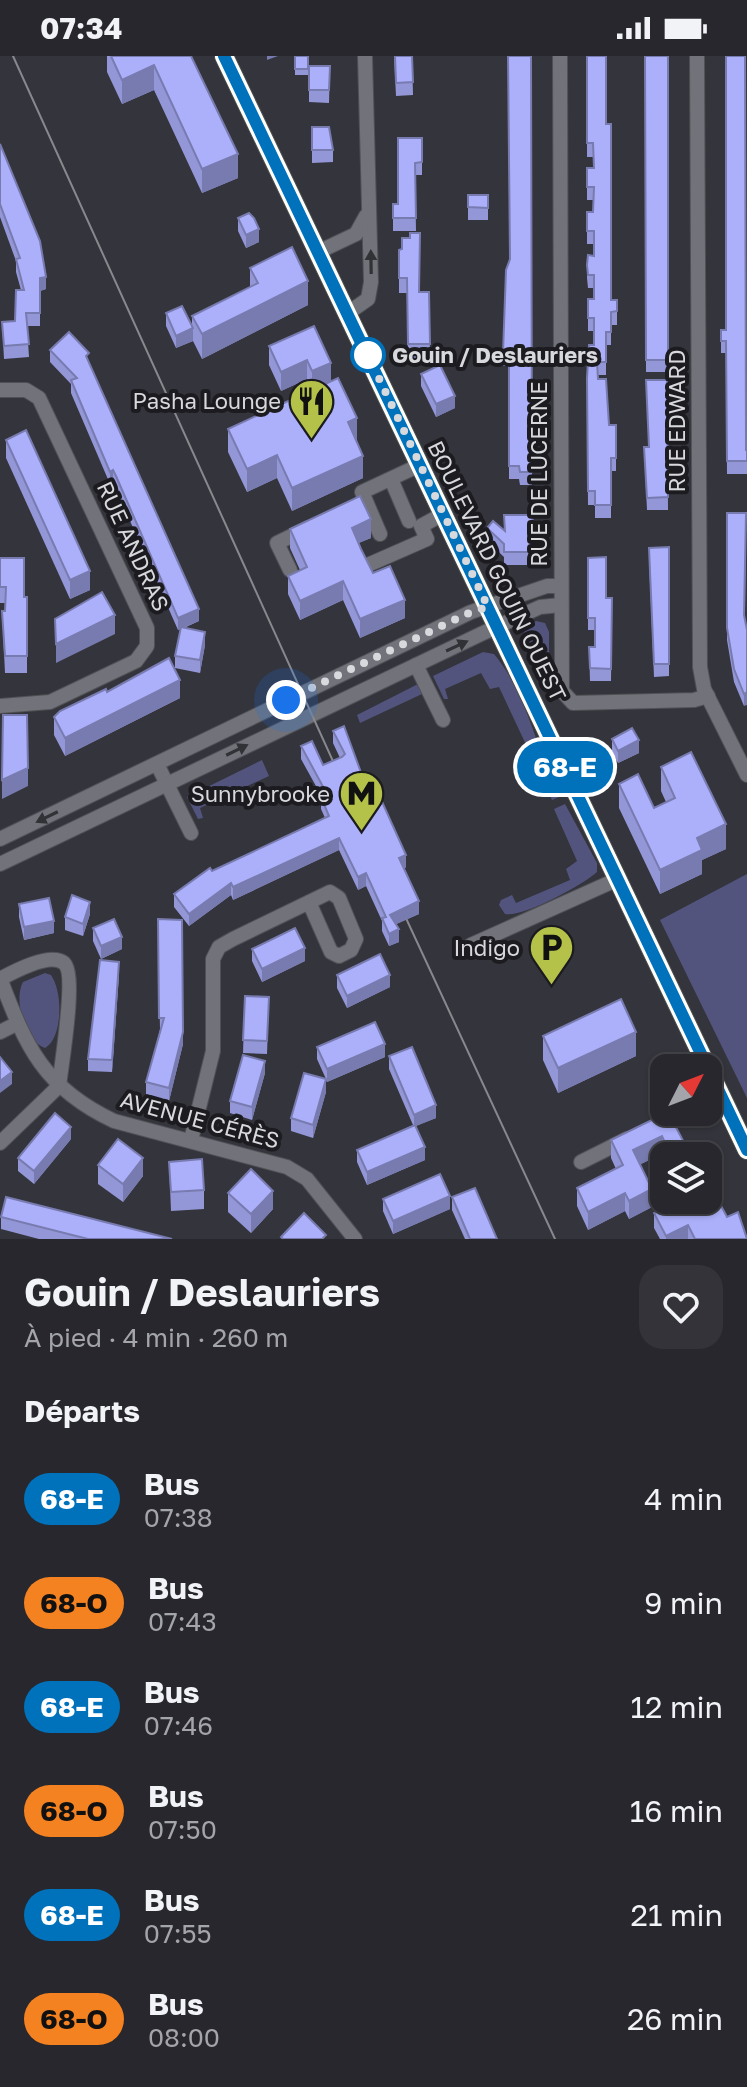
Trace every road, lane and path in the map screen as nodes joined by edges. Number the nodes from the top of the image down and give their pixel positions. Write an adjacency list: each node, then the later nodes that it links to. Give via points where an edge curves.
1 (224, 56): 6 (main road, BOULEVARD GOUIN OUEST)
2 (365, 56): 5 (street)
3 (560, 56): 17 (street, RUE DE LUCERNE)
4 (697, 56): 22 (street, RUE EDWARD, via 700,655)
5 (367, 200): 6 (street, via 360,231); 7 (street, one-way to 5, via 370,295)
6 (318, 252): 7 (main road, BOULEVARD GOUIN OUEST)
7 (348, 313): 9 (main road, BOULEVARD GOUIN OUEST)
8 (0, 390): 23 (street, RUE ANDRAS, via 26,390 39,398 147,628 147,646 136,661 50,702)
9 (420, 465): 10 (street); 11 (main road, BOULEVARD GOUIN OUEST)
10 (391, 479): 12 (street); 14 (street, via 362,492 362,503)
11 (443, 514): 15 (street, via 421,526 427,539); 19 (main road, BOULEVARD GOUIN OUEST)
12 (409, 521)
13 (317, 524): 16 (street, via 277,543)
14 (380, 534)
15 (370, 564)
16 (290, 570)
17 (561, 586): 18 (street, RUE DE LUCERNE); 19 (street)
18 (561, 605): 20 (street, via 540,607); 22 (street, RUE DE LUCERNE, via 561,684 569,701)
19 (488, 607): 20 (main road, BOULEVARD GOUIN OUEST); 25 (street)
20 (497, 627): 21 (street, one-way to 20); 31 (main road, BOULEVARD GOUIN OUEST)
21 (416, 665): 24 (street); 27 (street, one-way to 21)
22 (708, 696): 26 (street, RUE EDWARD)
23 (0, 706)
24 (443, 720)
25 (157, 764): 27 (street); 29 (street, one-way to 29)
26 (747, 775)
27 (167, 784): 28 (street); 30 (street)
28 (191, 833)
29 (0, 839)
30 (0, 864)
31 (618, 879): 33 (street); 37 (main road, BOULEVARD GOUIN OUEST)
32 (309, 902): 41 (street, via 219,947 213,959 213,1051)
33 (471, 945)
34 (0, 979): 35 (street, AVENUE CÉRÈS); 38 (street, via 54,960 68,969)
35 (16, 1024): 36 (street); 38 (street, AVENUE CÉRÈS, via 37,1063)
36 (0, 1032)
37 (695, 1054)
38 (59, 1086): 41 (street, AVENUE CÉRÈS, via 114,1121); 42 (street)
39 (722, 1109): 43 (main road, BOULEVARD GOUIN OUEST)
40 (653, 1126): 44 (street)
41 (191, 1140): 45 (street, AVENUE CÉRÈS, via 297,1173)
42 (0, 1143)
43 (747, 1150)
44 (581, 1162)
45 (355, 1239)

